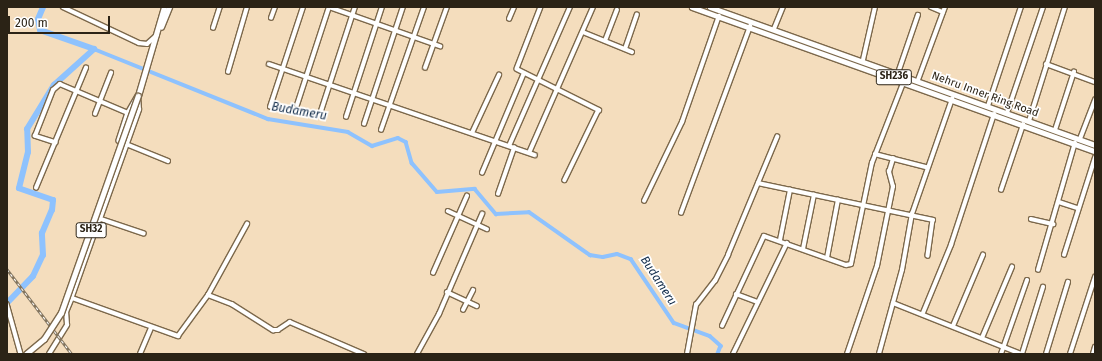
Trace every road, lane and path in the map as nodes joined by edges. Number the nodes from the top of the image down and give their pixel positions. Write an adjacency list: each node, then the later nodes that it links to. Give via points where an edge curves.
1 (63, 7): 41 (street, via 139,43 147,44)
2 (164, 7): 41 (main road, SH32)
3 (169, 7): 41 (main road, SH32)
4 (220, 7): 37 (street)
5 (247, 7): 54 (street)
6 (275, 7): 33 (street)
7 (303, 7): 53 (street)
8 (329, 7): 29 (street); 60 (street)
9 (355, 7): 29 (street)
10 (382, 7): 35 (street)
11 (403, 7): 39 (street)
12 (424, 7): 42 (street)
13 (447, 7): 44 (street)
14 (514, 7): 34 (street)
15 (541, 7): 57 (street, via 517,65 517,69)
16 (570, 7): 61 (street)
17 (594, 7): 40 (street)
18 (692, 7): 32 (main road, SH236)
19 (710, 7): 38 (main road, Nehru Inner Ring Road / SH236)
20 (783, 7): 38 (street)
21 (875, 7): 48 (street)
22 (932, 7): 28 (street)
23 (945, 7): 28 (street)
24 (1021, 7): 76 (street)
25 (1043, 7): 80 (street)
26 (1065, 7): 50 (street)
27 (617, 10): 43 (street)
28 (943, 12): 62 (street)
29 (352, 15): 35 (street); 65 (street)
30 (637, 15): 46 (street)
31 (918, 15): 58 (street)
32 (719, 16): 36 (main road, SH236); 116 (street, via 682,122)
33 (271, 18)
34 (510, 19)
35 (375, 24): 39 (street); 68 (street)
36 (750, 26): 63 (main road, SH236); 122 (street)
37 (213, 28)
38 (774, 29): 48 (main road, Nehru Inner Ring Road / SH236)
39 (394, 30): 42 (street); 71 (street)
40 (583, 32): 43 (street); 66 (street)
41 (158, 34): 69 (main road, SH32)
42 (413, 37): 44 (street); 75 (street)
43 (605, 41): 46 (street)
44 (433, 44): 45 (street); 52 (street)
45 (440, 46)
46 (625, 49): 47 (street)
47 (632, 52)
48 (863, 60): 58 (main road, Nehru Inner Ring Road / SH236)
49 (269, 64): 53 (street)
50 (1046, 64): 55 (street); 84 (street)
51 (86, 68): 67 (street)
52 (425, 68)
53 (283, 69): 60 (street); 77 (street)
54 (228, 72)
55 (1074, 72): 64 (street); 88 (street)
56 (111, 73): 73 (street)
57 (524, 73): 61 (street); 92 (street)
58 (898, 73): 62 (main road, Nehru Inner Ring Road / SH236)
59 (499, 75): 89 (street)
60 (306, 76): 65 (street); 74 (street)
61 (538, 80): 66 (street); 97 (street)
62 (918, 80): 76 (main road, Nehru Inner Ring Road / SH236)
63 (904, 81): 70 (main road, SH236); 100 (street)
64 (1095, 82)
65 (330, 84): 68 (street); 78 (street)
66 (558, 89): 99 (street); 107 (street, via 599,110)
67 (77, 92): 73 (street); 93 (street); 93 (street, via 60,84 53,90 35,136)
68 (353, 93): 71 (street); 83 (street)
69 (138, 96): 79 (street, bridge); 95 (street, bridge, via 139,110); 166 (main road, SH32, bridge, via 61,313 44,339)
70 (952, 99): 82 (main road, SH236); 105 (street)
71 (372, 100): 75 (street); 85 (street)
72 (1095, 100): 91 (street)
73 (100, 102): 79 (street); 81 (street)
74 (297, 104)
75 (392, 106): 87 (street); 89 (street)
76 (988, 106): 80 (main road, Nehru Inner Ring Road / SH236)
77 (270, 107)
78 (321, 111)
79 (128, 113): 95 (street, via 119,141)
80 (1007, 113): 84 (main road, Nehru Inner Ring Road / SH236)
81 (95, 114)
82 (994, 114): 86 (main road, SH236); 158 (street, via 952,245)
83 (346, 116)
84 (1030, 121): 88 (main road, Nehru Inner Ring Road / SH236)
85 (364, 124)
86 (1023, 125): 94 (main road, SH236); 111 (street)
87 (381, 130)
88 (1055, 130): 91 (main road, Nehru Inner Ring Road / SH236)
89 (472, 134): 92 (street)
90 (777, 137): 108 (street)
91 (1080, 140): 96 (main road, Nehru Inner Ring Road / SH236)
92 (493, 141): 97 (street); 106 (street)
93 (56, 143): 109 (street)
94 (1074, 143): 98 (main road, SH236); 117 (street)
95 (127, 144): 104 (street); 126 (street)
96 (1095, 145)
97 (511, 147): 99 (street); 112 (street)
98 (1095, 151)
99 (529, 153): 101 (street)
100 (875, 154): 103 (street); 118 (street)
101 (535, 155)
102 (1095, 158): 119 (street)
103 (893, 159): 105 (street); 120 (street, via 889,172 893,187)
104 (168, 161)
105 (926, 167): 124 (street)
106 (482, 173)
107 (565, 180)
108 (758, 183): 110 (street); 171 (street, via 715,281 696,305)
109 (36, 188)
110 (790, 190): 113 (street); 133 (street)
111 (1001, 190)
112 (498, 194)
113 (814, 195): 115 (street); 135 (street)
114 (467, 196): 125 (street)
115 (838, 200): 118 (street); 139 (street)
116 (644, 201)
117 (1059, 202): 119 (street); 130 (street)
118 (863, 205): 120 (street); 139 (street, via 852,263 846,265)
119 (1078, 208): 137 (street)
120 (888, 209): 124 (street); 173 (street, via 875,273)
121 (448, 211): 125 (street)
122 (681, 213)
123 (482, 214): 129 (street)
124 (912, 214): 138 (street, via 934,220); 154 (street)
125 (458, 216): 129 (street); 142 (street)
126 (100, 219): 132 (street); 151 (street)
127 (1031, 219): 130 (street)
128 (247, 224): 150 (street)
129 (478, 224): 131 (street); 148 (street)
130 (1052, 224): 141 (street)
131 (487, 229)
132 (144, 234)
133 (780, 240): 134 (street); 149 (street, via 763,236)
134 (787, 243): 135 (street); 153 (street)
135 (803, 249): 139 (street)
136 (984, 255): 160 (street)
137 (1064, 255)
138 (928, 256)
139 (827, 258)
140 (1012, 267): 162 (street)
141 (1038, 270)
142 (433, 274)
143 (1095, 277): 178 (street)
144 (1028, 280): 164 (street)
145 (1068, 282): 177 (street)
146 (1043, 287): 176 (street)
147 (473, 290): 152 (street)
148 (447, 292): 152 (street); 170 (street)
149 (736, 294): 153 (street); 159 (street)
150 (208, 295): 161 (street, via 180,335); 169 (street, via 232,304 273,330 278,330 290,322)
151 (72, 298): 161 (street); 167 (street, via 66,312 67,325)
152 (467, 301): 156 (street); 157 (street)
153 (758, 302): 172 (street)
154 (893, 303): 158 (street); 174 (street)
155 (8, 304): 165 (street)
156 (478, 306)
157 (462, 310)
158 (923, 313): 160 (street)
159 (722, 326)
160 (952, 326): 162 (street)
161 (151, 328): 168 (street)
162 (982, 338): 164 (street)
163 (1095, 347): 179 (street)
164 (1004, 348): 175 (street); 176 (street)
165 (21, 354)
166 (26, 354)
167 (49, 354)
168 (140, 354)
169 (364, 354)
170 (417, 354)
171 (687, 354)
172 (733, 354)
173 (847, 354)
174 (879, 354)
175 (1002, 354)
176 (1021, 354)
177 (1046, 354)
178 (1070, 354)
179 (1093, 354)

